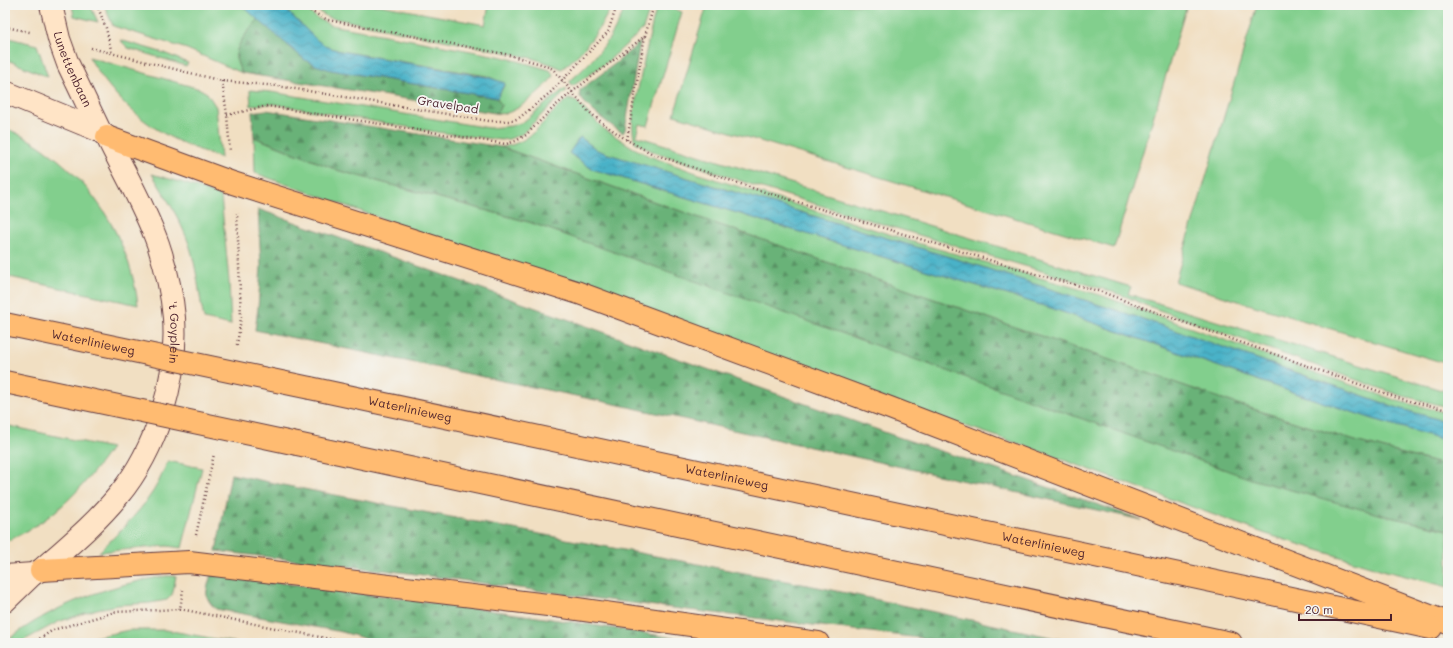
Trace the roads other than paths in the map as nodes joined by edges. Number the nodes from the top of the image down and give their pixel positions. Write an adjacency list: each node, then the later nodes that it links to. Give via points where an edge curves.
1 (51, 5): 3 (main road, Lunettenbaan, via 68,64)
2 (5, 92): 3 (main road)
3 (103, 134): 6 (main road, 't Goyplein, via 142,208 157,243 168,281 173,311 173,356 165,401 156,430 140,464 118,496 93,524); 9 (main road, via 233,183 579,293 890,408)
4 (5, 324): 10 (main road, Waterlinieweg, bridge)
5 (5, 382): 12 (main road, bridge)
6 (37, 572): 7 (main road); 8 (main road, 't Goyplein); 11 (main road, via 189,562 556,606)
7 (5, 576)
8 (5, 602)
9 (1448, 623)
10 (1448, 631)
11 (818, 643)
12 (1231, 643)

